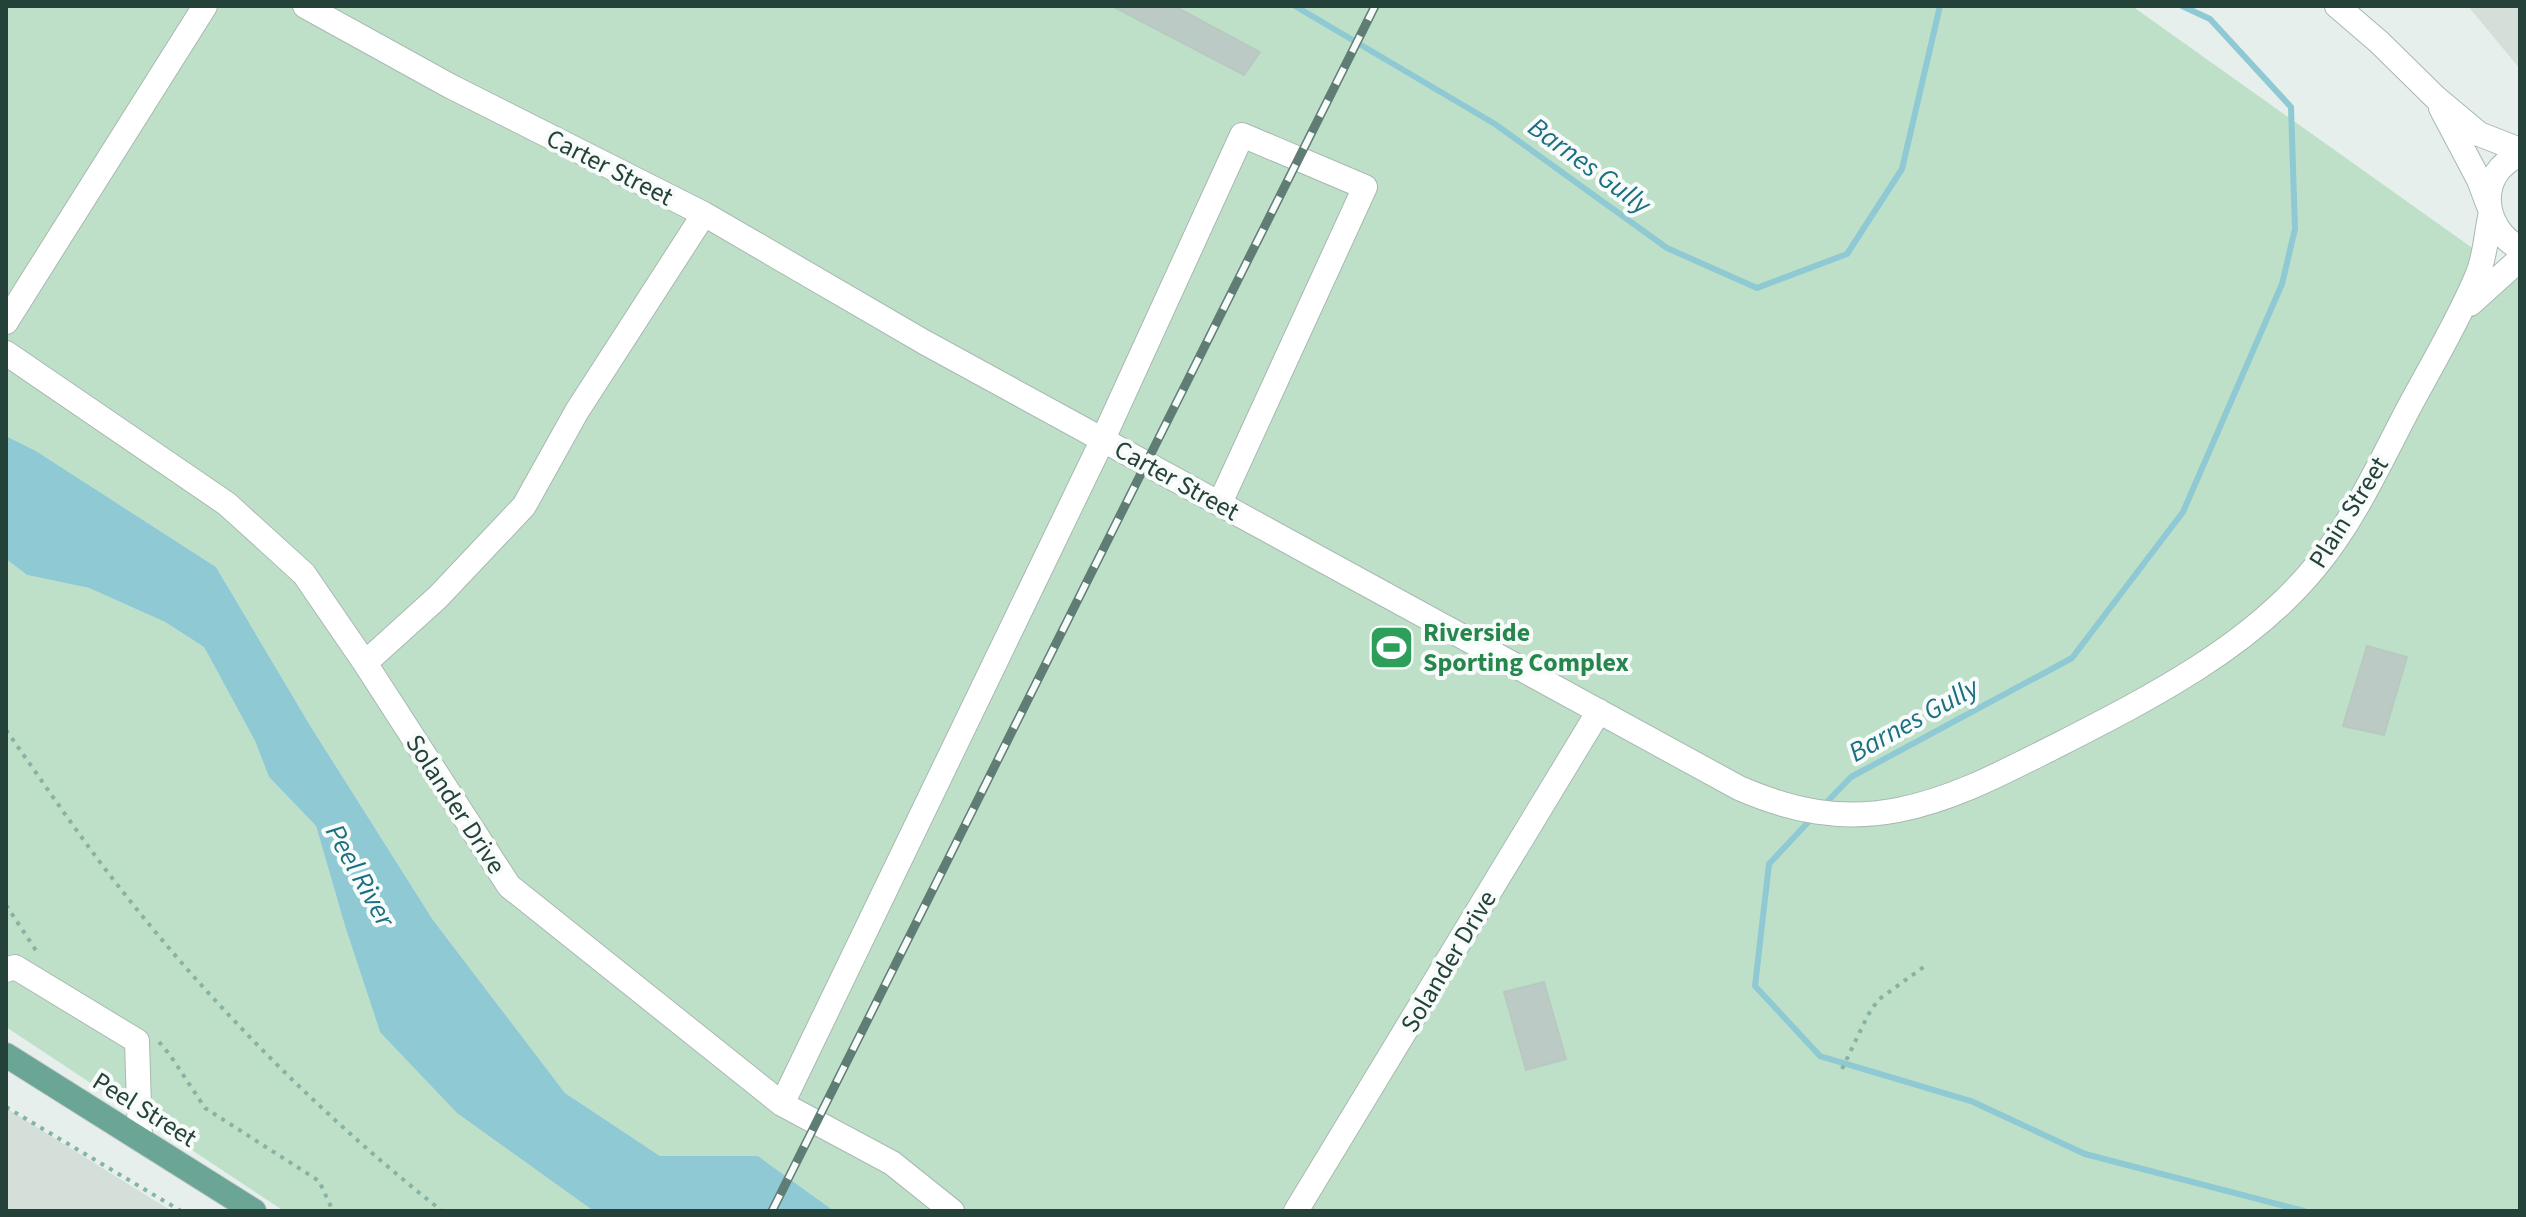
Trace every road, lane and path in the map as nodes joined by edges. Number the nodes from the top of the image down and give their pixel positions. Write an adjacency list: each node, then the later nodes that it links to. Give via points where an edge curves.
1 (205, 6): 11 (street)
2 (305, 6): 7 (street, Carter Street)
3 (2337, 6): 4 (street)
4 (2436, 98): 5 (street, via 2479,134); 6 (street, via 2479,180)
5 (2520, 152): 6 (street, Plain Street, via 2494,178)
6 (2489, 211): 8 (street, via 2506,240); 10 (street, Plain Street, via 2478,273)
7 (704, 214): 13 (street, Carter Street); 15 (street, via 577,411 524,506 438,597)
8 (2520, 248)
9 (2520, 259): 10 (street, Plain Street)
10 (2455, 320): 18 (street, Plain Street, via 2354,513 2316,567 2271,613 2217,654)
11 (6, 322)
12 (6, 353): 15 (street, Solander Drive, via 227,504 304,574)
13 (1103, 439): 14 (street, Carter Street); 14 (street, via 1242,135 1365,187); 26 (street)
14 (1220, 503): 16 (street, Carter Street)
15 (365, 663): 26 (street, Solander Drive, via 509,886)
16 (1599, 711): 18 (street, Carter Street, via 1739,788 1771,802 1829,814 1896,811 1937,801); 34 (street, Solander Drive)
17 (6, 730): 32 (path, via 109,874 237,1025 332,1117)
18 (2071, 738)
19 (6, 905): 20 (path)
20 (48, 962)
21 (1925, 966): 25 (path, via 1878,1000)
22 (6, 970): 28 (street, via 15,967 137,1041)
23 (156, 1039): 31 (path, via 205,1108 319,1181)
24 (6, 1055): 28 (main road, Peel Street)
25 (1842, 1069)
26 (782, 1104): 33 (street, Solander Drive, via 892,1163)
27 (6, 1107): 29 (path)
28 (140, 1139): 30 (main road, Peel Street)
29 (181, 1211)
30 (254, 1211)
31 (333, 1211)
32 (442, 1211)
33 (952, 1211)
34 (1296, 1211)

